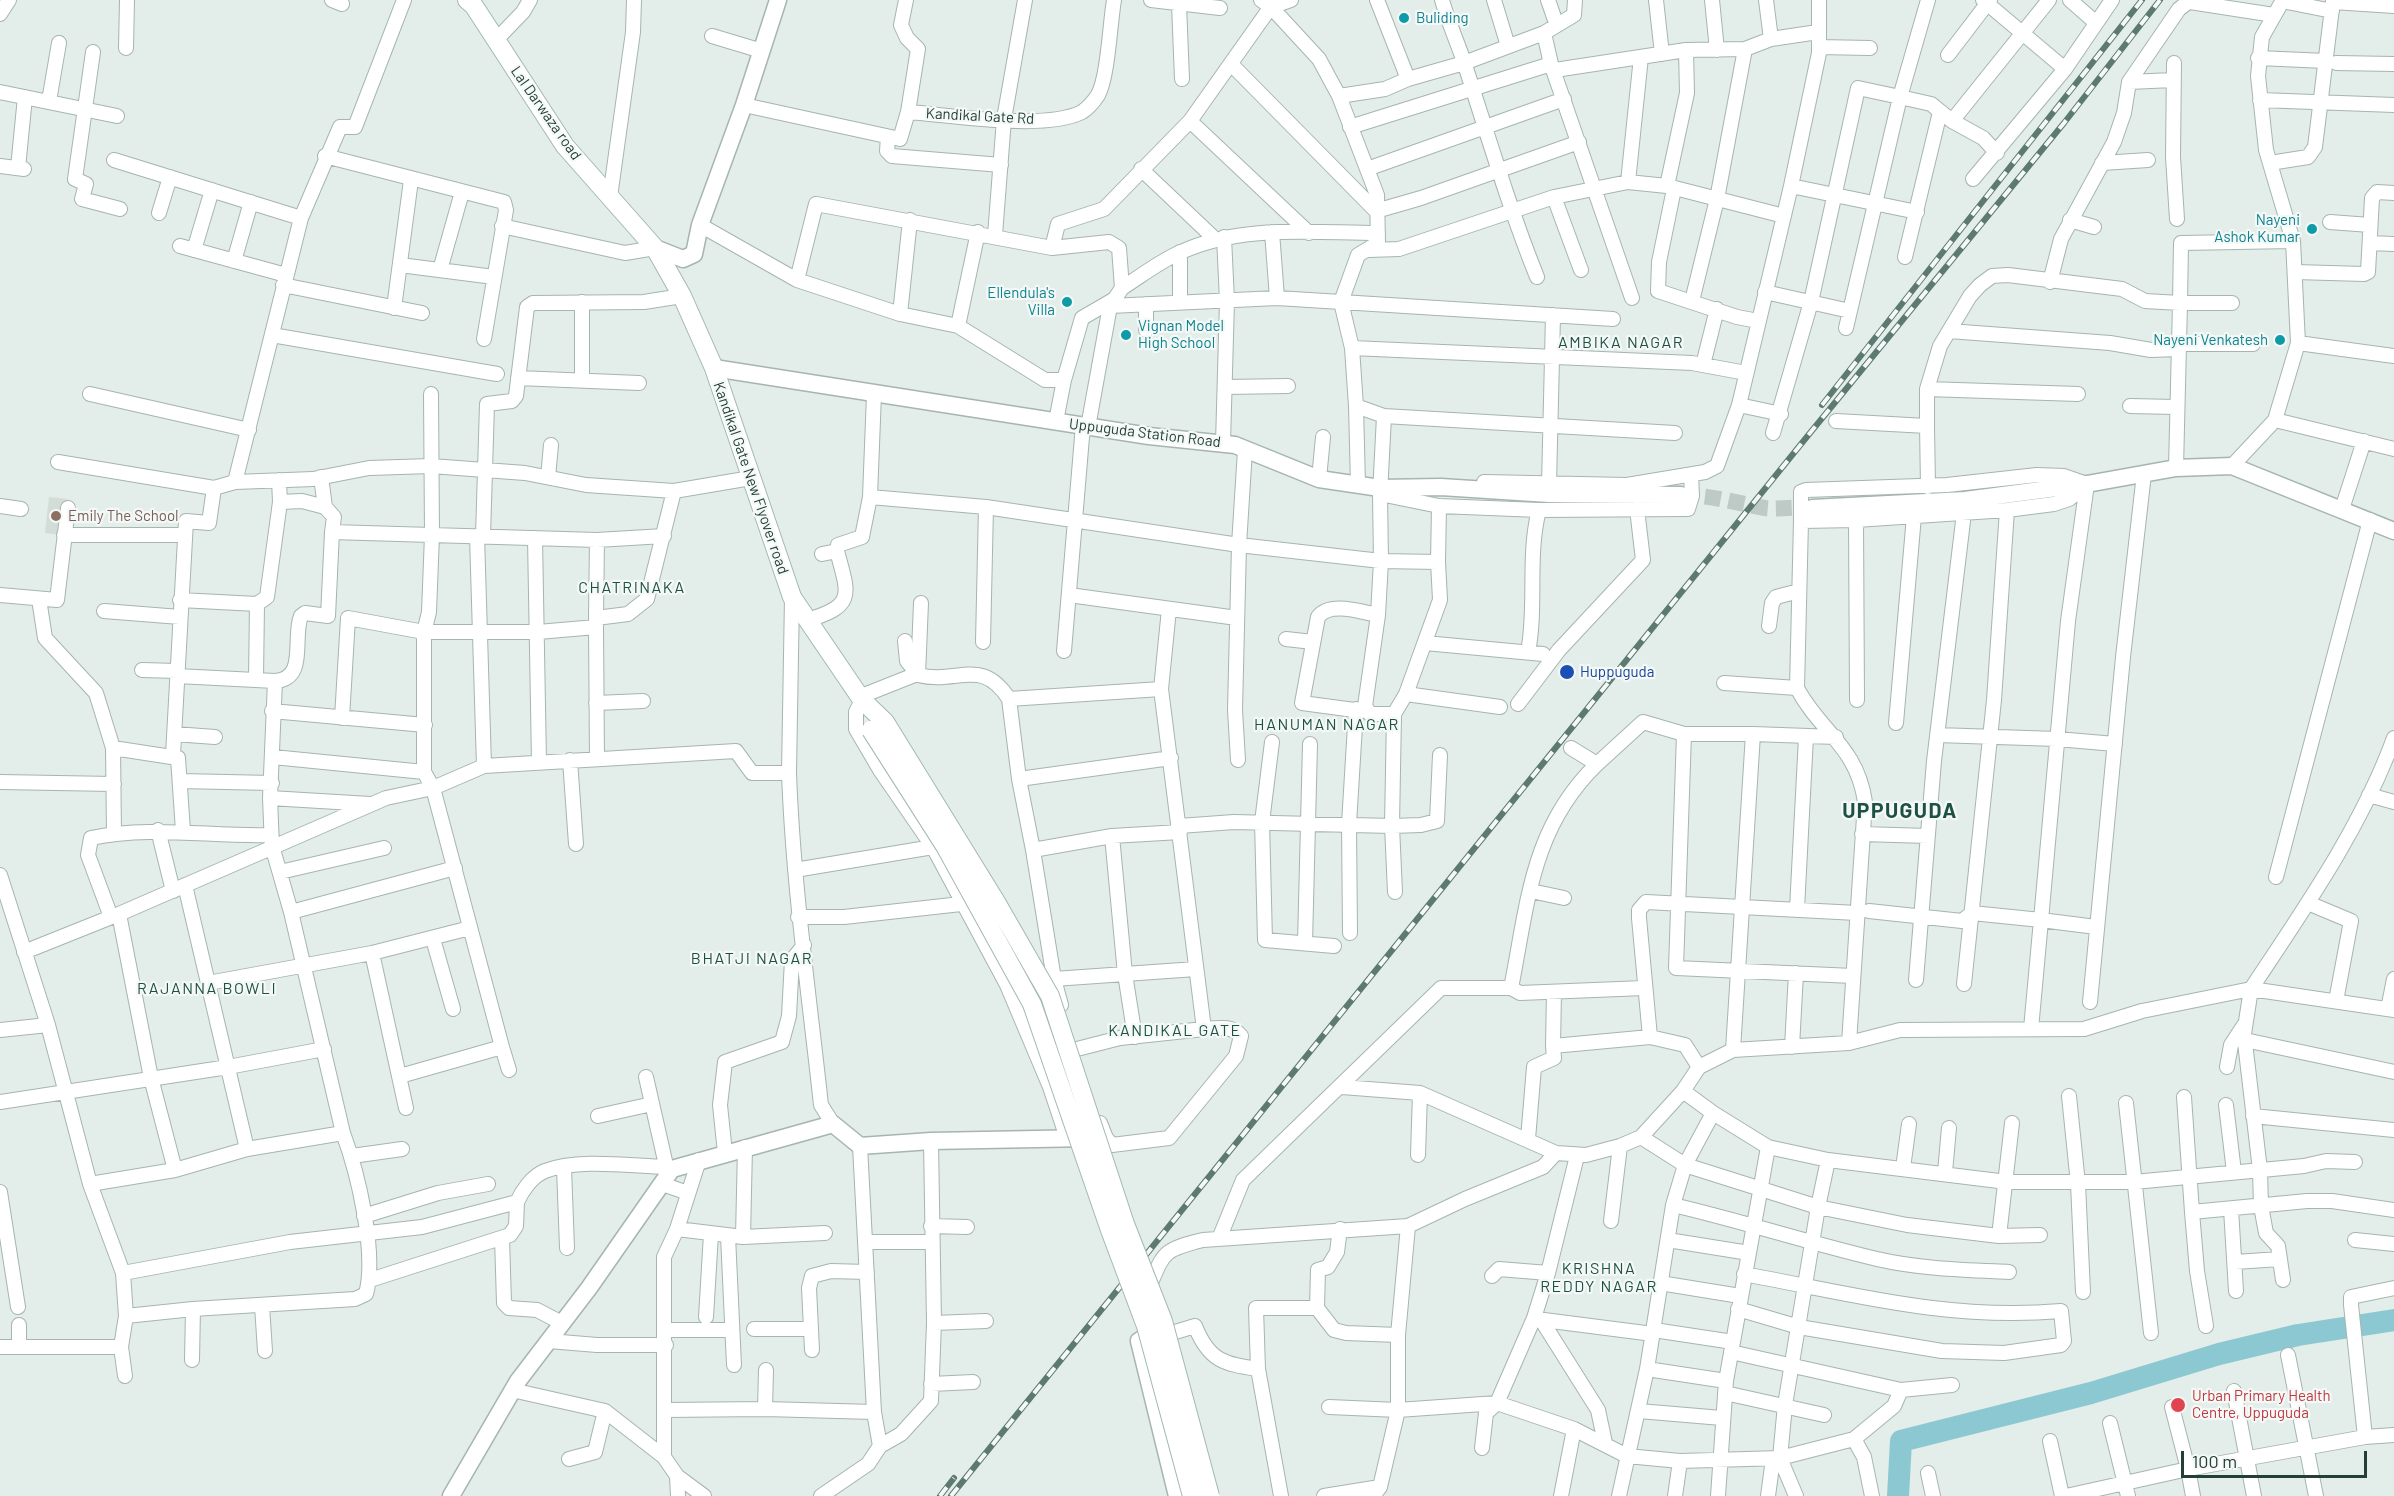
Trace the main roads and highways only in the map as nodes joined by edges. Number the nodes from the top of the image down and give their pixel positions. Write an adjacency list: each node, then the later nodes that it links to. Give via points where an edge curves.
1 (467, 0): 2 (main road, Lal Darwaza road, via 565,146)
2 (656, 248): 3 (main road, Kandikal Gate New Flyover road, via 714,368 792,597)
3 (878, 726): 4 (main road, bridge, via 1032,1004 1146,1326); 5 (main road, bridge, via 996,902 1050,996 1125,1224 1163,1321)
4 (1192, 1496)
5 (1210, 1496)

